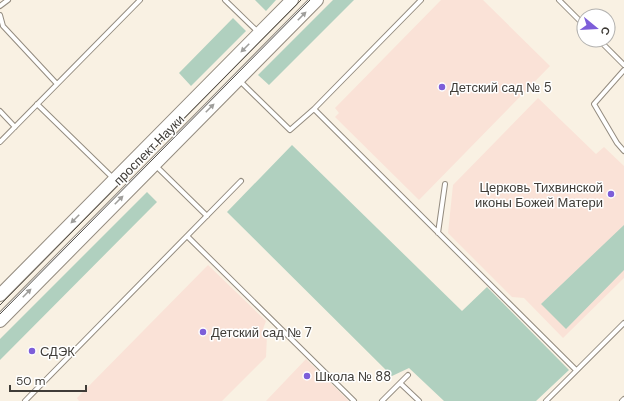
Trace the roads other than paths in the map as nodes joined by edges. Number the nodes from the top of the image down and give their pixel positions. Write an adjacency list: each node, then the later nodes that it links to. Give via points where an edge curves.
1 (8, 0): 8 (lane)
2 (140, 0): 16 (lane)
3 (225, 0): 11 (lane)
4 (292, 0): 11 (main road, проспект Науки)
5 (317, 0): 15 (main road, проспект Науки, one-way to 5)
6 (421, 0): 18 (lane)
7 (558, 0): 10 (lane)
8 (0, 6)
9 (0, 15): 16 (lane, via 4,26)
10 (576, 17)
11 (259, 33): 24 (main road, проспект Науки, one-way to 24)
12 (607, 48): 13 (lane)
13 (624, 65)
14 (624, 70): 22 (lane, via 594,104)
15 (239, 79): 18 (lane, via 290,130); 23 (main road, проспект Науки, one-way to 15)
16 (57, 84): 17 (lane)
17 (37, 104): 20 (lane); 24 (lane)
18 (314, 109): 28 (lane)
19 (0, 111): 20 (lane)
20 (15, 127): 21 (lane)
21 (0, 142)
22 (624, 151)
23 (154, 165): 27 (lane); 31 (main road, проспект Науки, one-way to 23)
24 (114, 179): 30 (main road, проспект Науки, one-way to 30)
25 (241, 181): 27 (lane)
26 (445, 184): 28 (lane)
27 (207, 216): 29 (lane)
28 (438, 233): 33 (lane)
29 (187, 236): 37 (lane); 38 (lane)
30 (0, 295)
31 (0, 320)
32 (624, 323): 33 (lane)
33 (576, 370): 41 (lane)
34 (408, 375): 35 (lane)
35 (400, 383): 39 (lane); 40 (lane)
36 (624, 399): 42 (lane)
37 (25, 401)
38 (354, 401)
39 (382, 401)
40 (419, 401)
41 (546, 401)
42 (622, 401)

